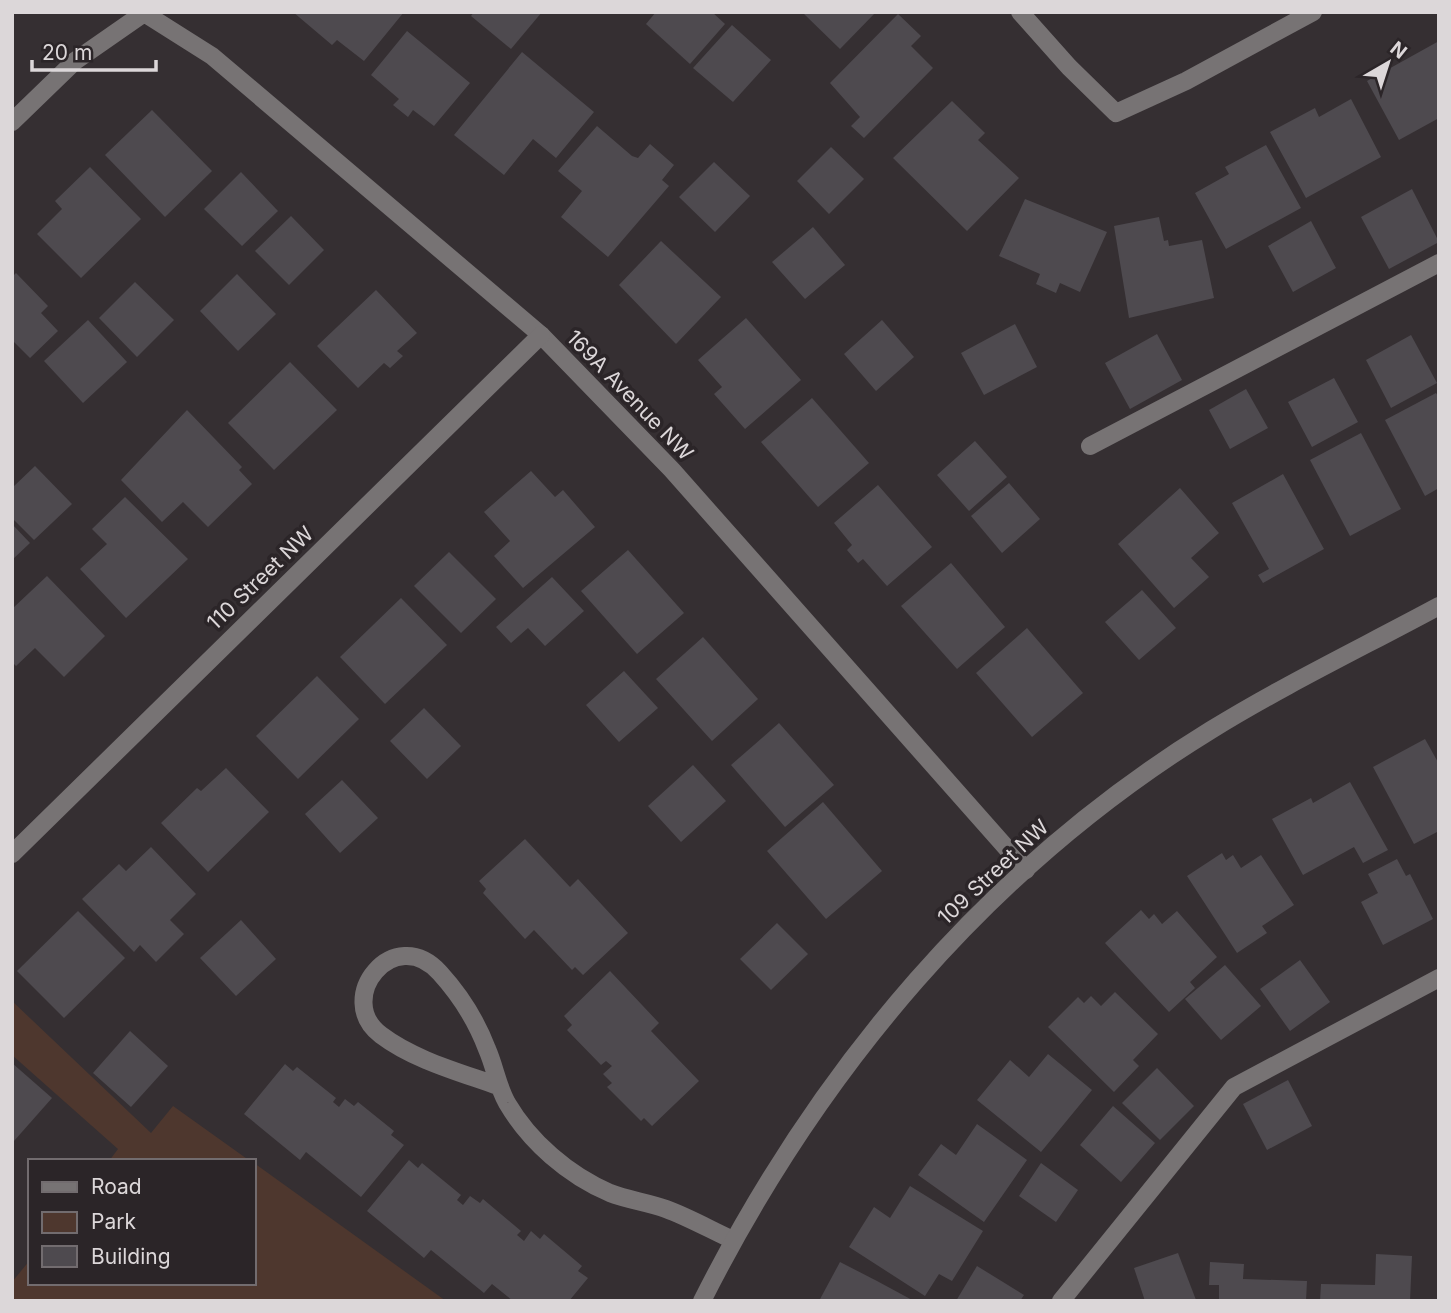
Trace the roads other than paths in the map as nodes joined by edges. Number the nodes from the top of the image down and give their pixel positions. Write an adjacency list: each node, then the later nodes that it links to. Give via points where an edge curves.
1 (1020, 12): 2 (street, via 1116,113)
2 (1313, 12)
3 (144, 13): 4 (street, via 75,61); 6 (street, 169A Avenue NW, via 212,55)
4 (12, 122)
5 (1439, 263): 7 (street)
6 (541, 335): 9 (street, 110 Street NW); 10 (street, 169A Avenue NW, via 672,470)
7 (1090, 446)
8 (1439, 606): 10 (street, 109 Street NW, via 1211,730 1141,776)
9 (12, 854)
10 (1026, 870): 13 (street, 109 Street NW, via 889,1010 787,1149)
11 (1439, 978): 15 (street, via 1234,1087)
12 (498, 1086): 12 (street, via 473,1017 429,960 398,956 373,972 363,999 372,1026 440,1066); 13 (street, via 534,1140 582,1178)
13 (733, 1240): 14 (street, 109 Street NW)
14 (702, 1301)
15 (1061, 1301)

